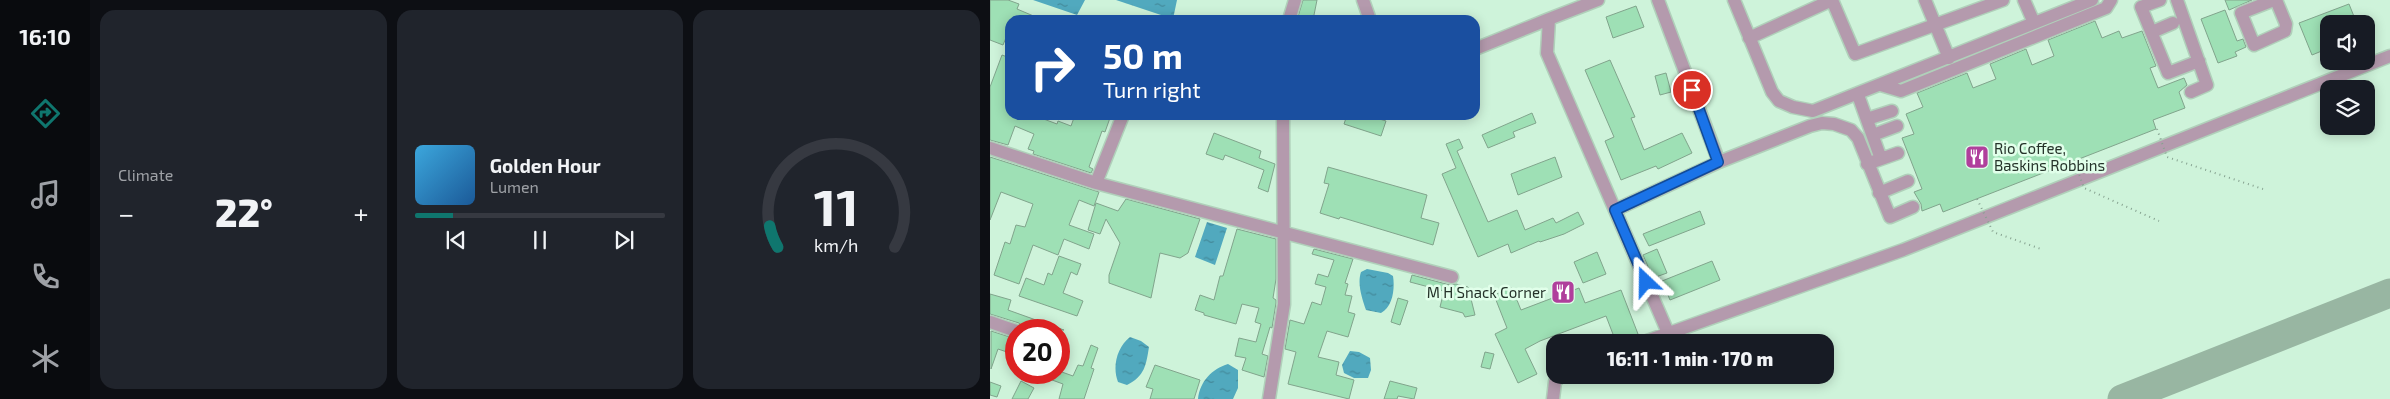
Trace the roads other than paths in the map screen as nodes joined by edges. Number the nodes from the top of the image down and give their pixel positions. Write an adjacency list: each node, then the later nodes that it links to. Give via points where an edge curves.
1 (1295, 0): 14 (street)
2 (1363, 0): 15 (street)
3 (1598, 0): 16 (street)
4 (1658, 0): 38 (street)
5 (1734, 0): 21 (street)
6 (1832, 0): 19 (street, via 1855,54); 21 (street)
7 (1925, 0): 19 (street)
8 (2003, 0): 19 (street)
9 (2024, 0): 18 (street)
10 (2092, 0): 18 (street)
11 (2111, 0): 26 (street, via 2106,8 1901,90)
12 (2160, 0): 20 (street, via 2141,7)
13 (2176, 0): 25 (street)
14 (1290, 15)
15 (1368, 15)
16 (1549, 19): 22 (street); 44 (street, via 1547,53)
17 (2173, 23): 20 (street)
18 (2034, 24): 24 (street)
19 (1935, 25): 24 (street)
20 (2152, 32): 25 (street, via 2168,73)
21 (1749, 38): 28 (street, via 1772,92 1780,101 1813,111)
22 (1480, 47)
23 (2390, 56): 50 (street, via 1903,250)
24 (1948, 58): 26 (street)
25 (2199, 61): 27 (street, via 2207,85)
26 (1881, 85): 28 (street)
27 (2191, 92)
28 (1858, 95): 30 (street)
29 (1892, 111): 30 (street)
30 (1867, 119): 34 (street)
31 (1121, 120): 41 (street)
32 (1283, 120): 45 (street)
33 (1897, 126): 34 (street)
34 (1873, 135): 37 (street)
35 (990, 148): 41 (street)
36 (1898, 153): 37 (street)
37 (1881, 159): 39 (street)
38 (1718, 162): 39 (street, via 1810,126 1834,124 1852,130); 44 (street)
39 (1867, 164): 42 (street)
40 (1908, 181): 42 (street)
41 (1096, 183): 45 (street)
42 (1879, 192): 43 (street, via 1890,217)
43 (1912, 207)
44 (1615, 210): 49 (street)
45 (1284, 233): 46 (street); 52 (street, via 1284,304)
46 (1452, 277)
47 (990, 322): 48 (street)
48 (1005, 327)
49 (1668, 334)
50 (1674, 334)
51 (1555, 384): 53 (street)
52 (1269, 399)
53 (1553, 399)

